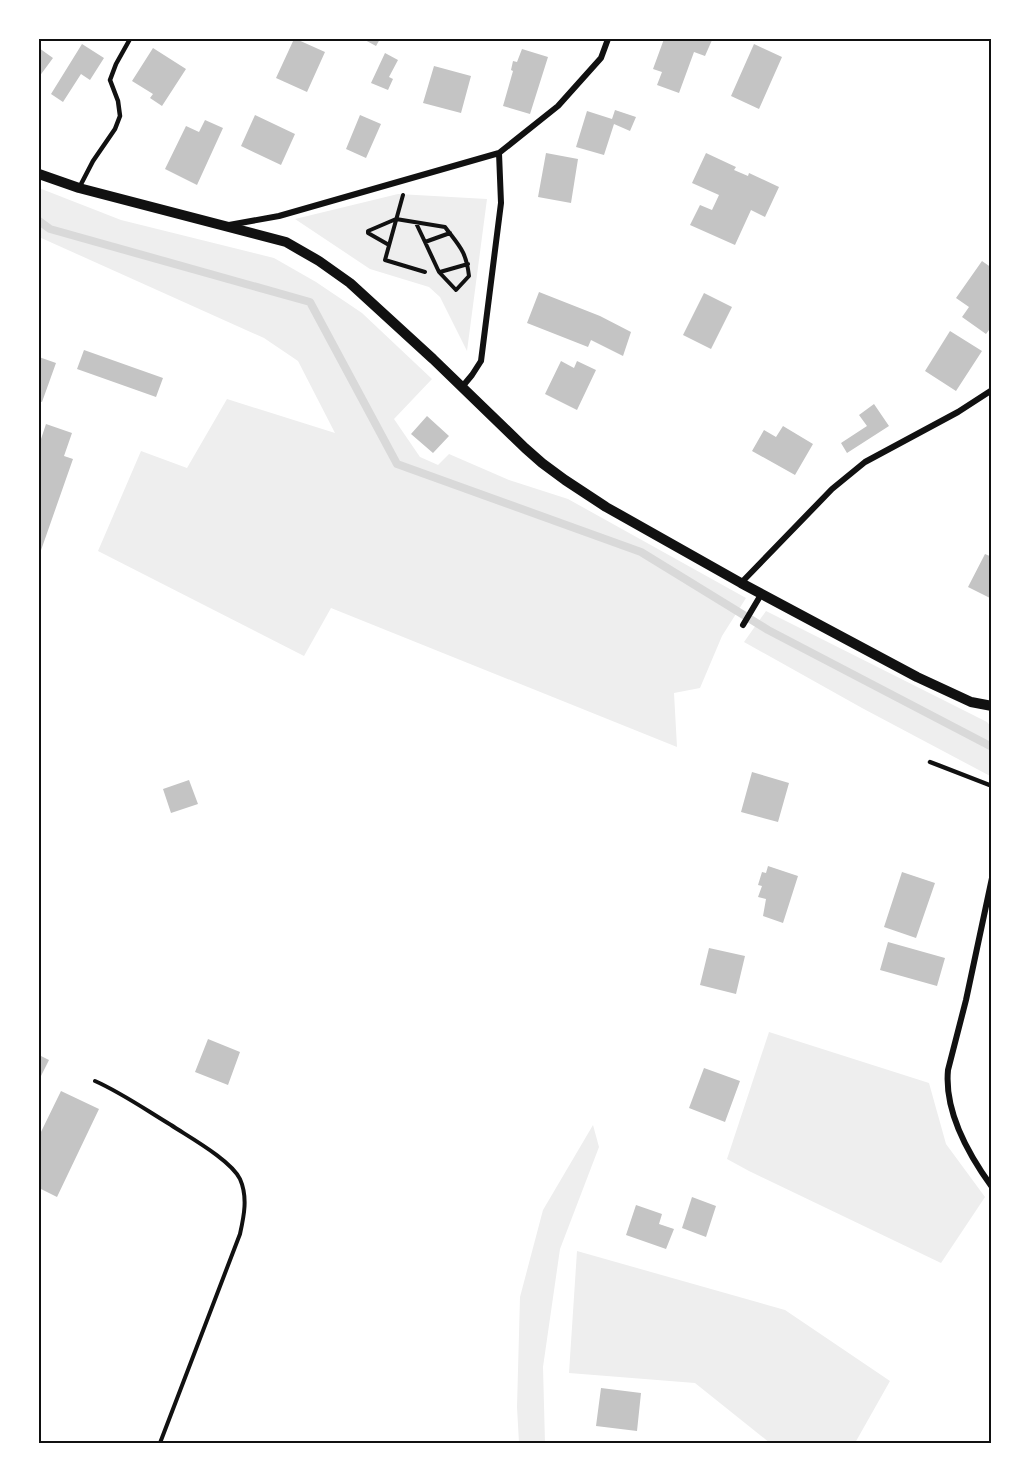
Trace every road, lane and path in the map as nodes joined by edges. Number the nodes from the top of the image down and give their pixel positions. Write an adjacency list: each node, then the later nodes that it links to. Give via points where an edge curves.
1 (130, 39): 6 (lane, via 110,80 120,116)
2 (608, 39): 3 (street, via 601,58 558,106)
3 (499, 153): 5 (street); 16 (street, via 501,203 481,361)
4 (39, 174): 6 (street)
5 (407, 180): 7 (path); 9 (street, via 279,216)
6 (79, 188): 9 (street)
7 (396, 219): 8 (path); 12 (path); 12 (path, via 368,231)
8 (416, 222): 10 (path, via 445,227); 11 (path)
9 (223, 226): 16 (street, via 286,242 319,261 362,293)
10 (450, 233): 11 (path); 13 (path)
11 (425, 242): 15 (path)
12 (389, 245): 14 (path, via 385,260)
13 (468, 264): 15 (path); 15 (path, via 469,276 456,290)
14 (426, 272)
15 (439, 272)
16 (462, 387): 18 (street, via 542,464 606,507)
17 (992, 390): 18 (street, via 865,462 832,489)
18 (741, 583): 19 (street)
19 (759, 598): 20 (street); 21 (street, via 971,702)
20 (743, 625)
21 (992, 706)
22 (930, 762): 23 (lane)
23 (992, 786)
24 (992, 878): 26 (street, via 947,1082 964,1143)
25 (95, 1081): 27 (path, via 212,1151 239,1178 244,1193 240,1234)
26 (992, 1187)
27 (160, 1443)

